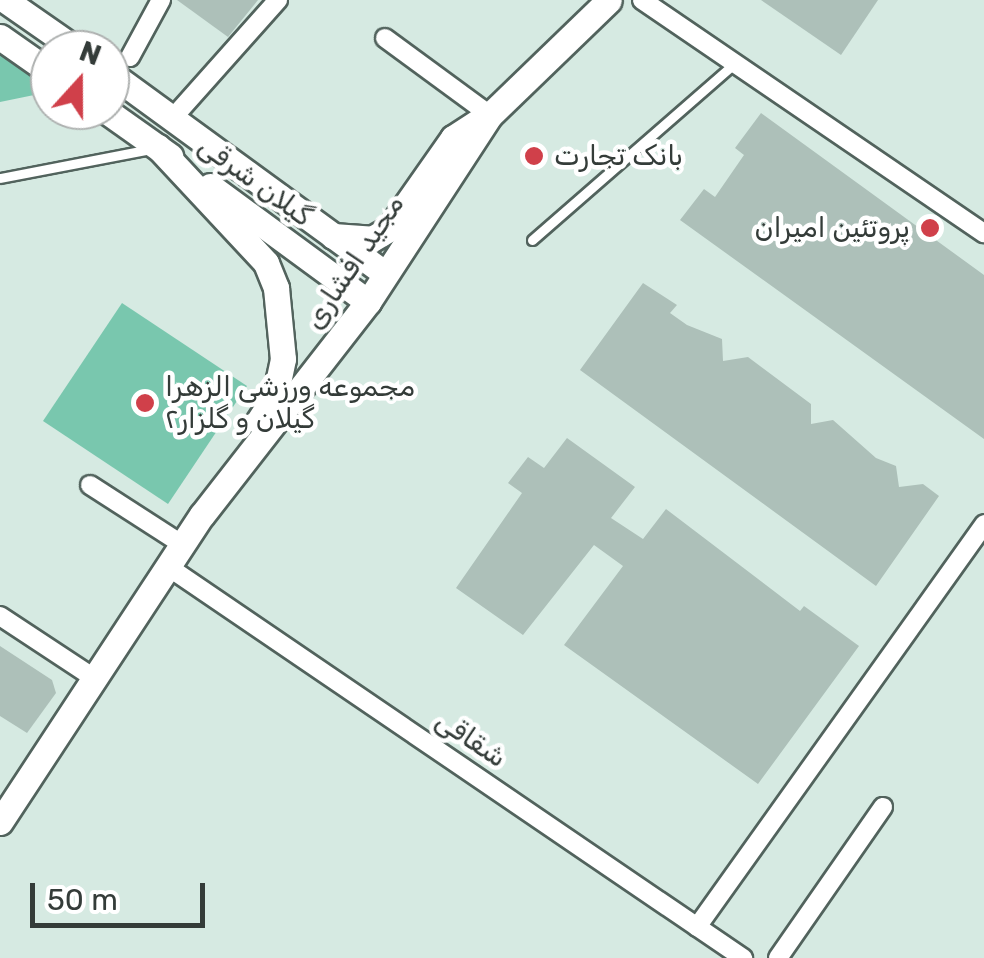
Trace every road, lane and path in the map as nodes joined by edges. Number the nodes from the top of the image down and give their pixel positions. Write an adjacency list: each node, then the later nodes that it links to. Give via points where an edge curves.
1 (5, 0): 6 (main road)
2 (161, 0): 9 (street)
3 (278, 0): 14 (street)
4 (609, 0): 13 (main road, مجید افشاری)
5 (642, 0): 11 (street)
6 (48, 30)
7 (0, 36): 10 (main road)
8 (385, 38): 13 (street)
9 (130, 49)
10 (30, 58)
11 (736, 63): 18 (street); 20 (lane)
12 (130, 76): 14 (main road, گیلان شرقی)
13 (490, 115): 19 (main road, گیلان شرقی, via 452,138 390,228 354,241); 21 (main road, مجید افشاری)
14 (171, 120): 19 (main road, گیلان شرقی)
15 (130, 128): 16 (main road, گیلان شرقی)
16 (158, 148): 17 (lane); 22 (main road, گیلان شرقی); 24 (main road, via 266,262 282,320 274,396)
17 (0, 178)
18 (984, 233)
19 (325, 234): 21 (main road, گیلان شرقی)
20 (532, 240)
21 (384, 273): 22 (main road, مجید افشاری)
22 (368, 302): 24 (main road, مجید افشاری)
23 (90, 485): 26 (street, شقاقی)
24 (202, 515): 26 (main road, مجید افشاری)
25 (984, 524): 31 (street)
26 (175, 555): 28 (main road, مجید افشاری); 31 (street, شقاقی)
27 (0, 616): 28 (street)
28 (90, 676): 30 (main road, مجید افشاری)
29 (883, 807): 33 (street)
30 (0, 822)
31 (697, 926): 32 (street, شقاقی)
32 (743, 958)
33 (778, 958)

